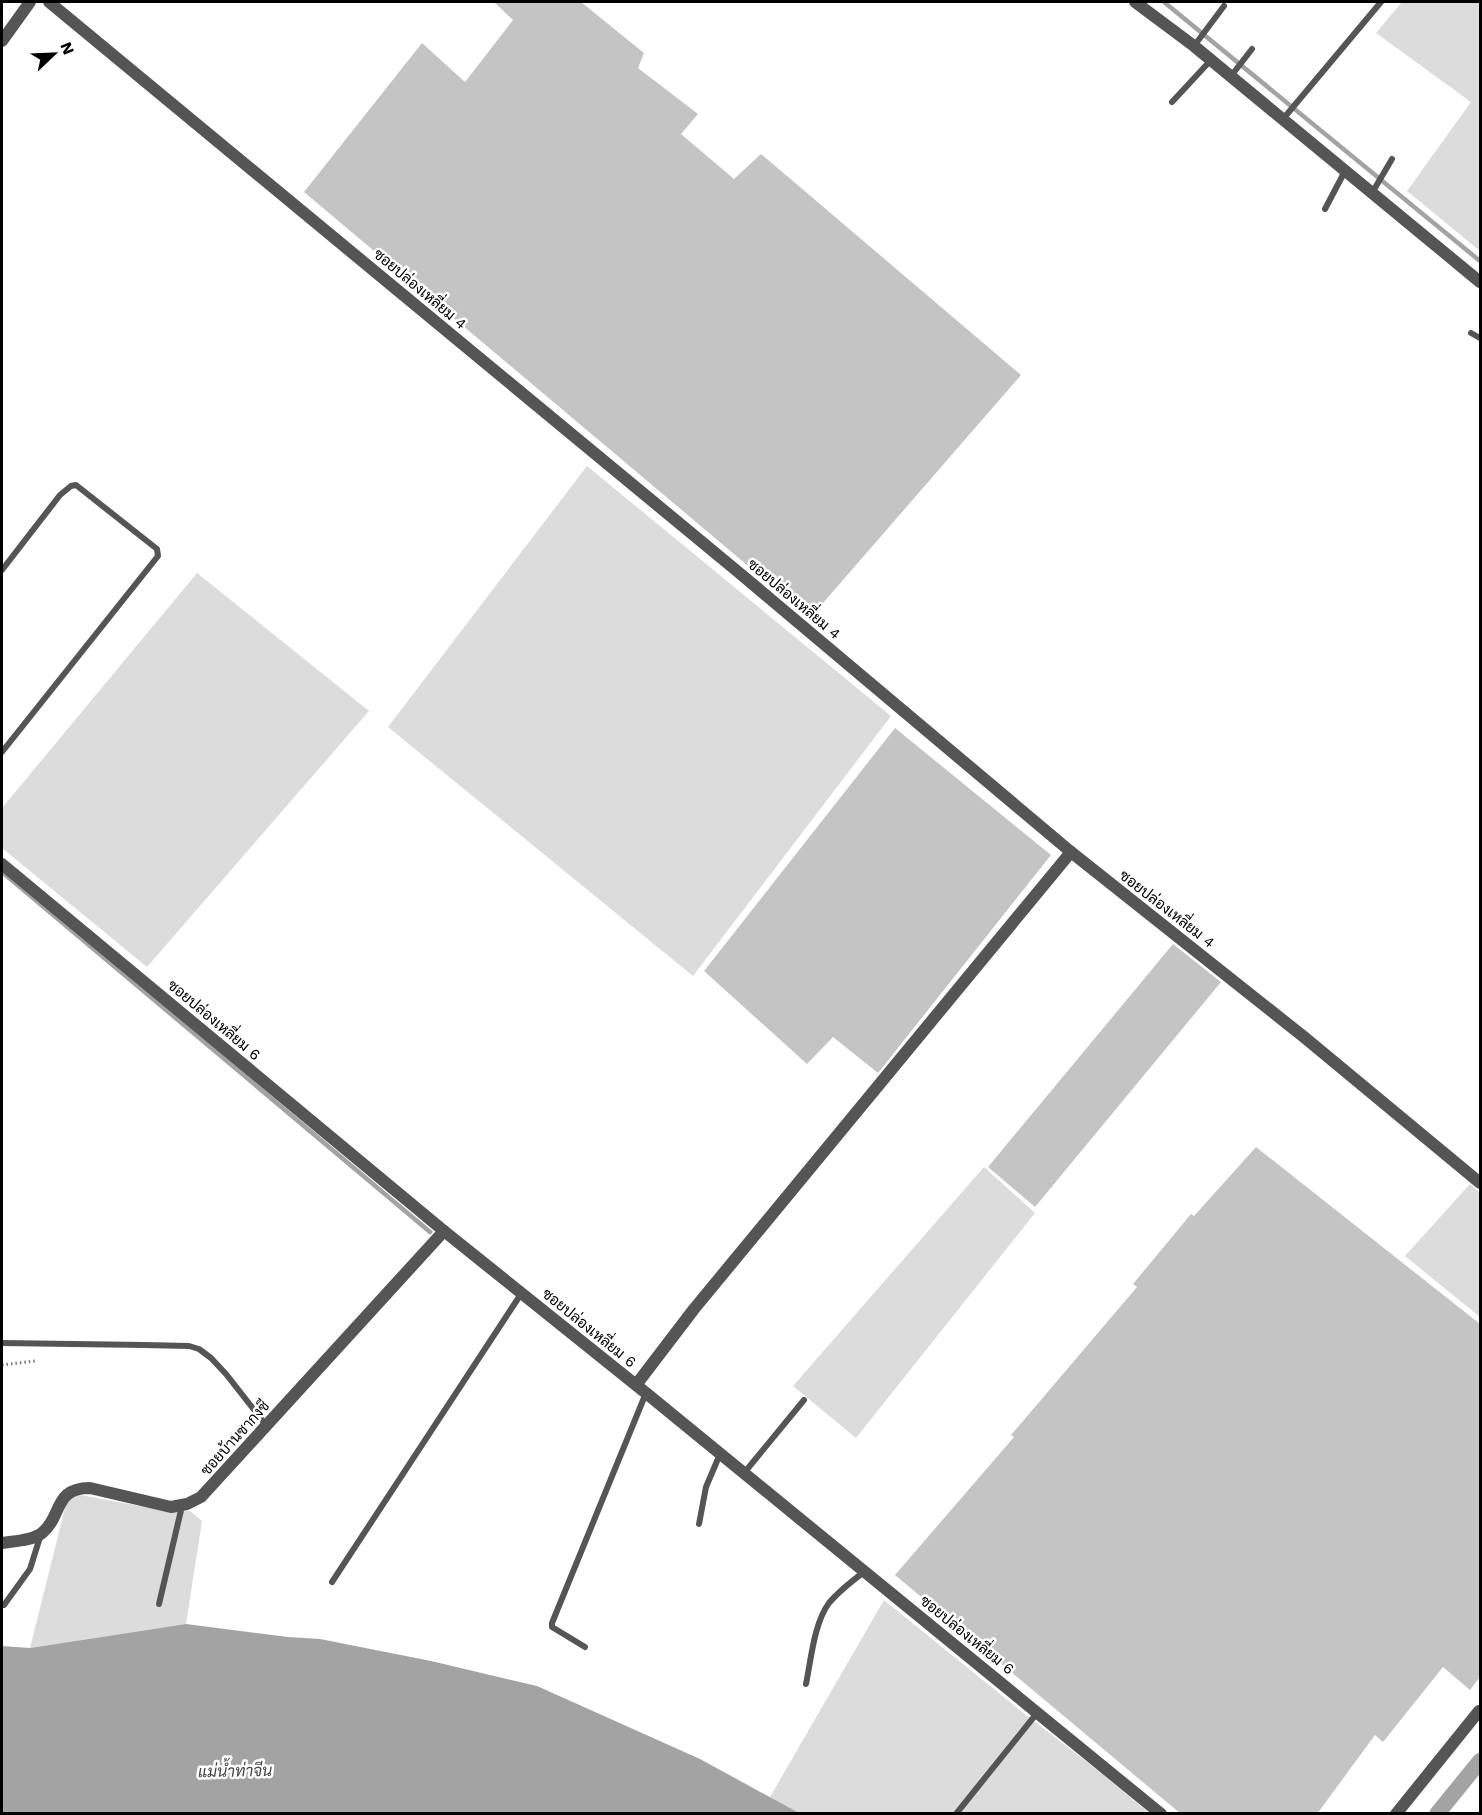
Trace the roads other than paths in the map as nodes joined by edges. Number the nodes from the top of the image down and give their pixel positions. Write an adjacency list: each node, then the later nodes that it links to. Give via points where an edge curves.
1 (30, 2): 6 (street)
2 (49, 2): 22 (street, ซอยปล่องเหลี่ยม 4, via 737,570)
3 (1135, 2): 7 (street)
4 (1381, 2): 12 (lane)
5 (1224, 6): 7 (lane)
6 (2, 41)
7 (1197, 41): 9 (street)
8 (1252, 49): 10 (lane)
9 (1212, 60): 10 (street); 11 (lane)
10 (1234, 73): 12 (street)
11 (1172, 102)
12 (1286, 115): 14 (street)
13 (1392, 159): 15 (lane)
14 (1345, 171): 15 (street); 16 (lane)
15 (1374, 189): 17 (street)
16 (1325, 209)
17 (1480, 282)
18 (1471, 333): 19 (lane)
19 (1480, 338)
20 (2, 570): 21 (lane, via 60,495 76,485 158,552)
21 (2, 752)
22 (1071, 852): 24 (street, ซอยปล่องเหลี่ยม 4, via 1304,1036); 28 (street, via 694,1309)
23 (2, 864): 25 (street, ซอยปล่องเหลี่ยม 6)
24 (1480, 1183)
25 (444, 1231): 26 (street, ซอยปล่องเหลี่ยม 6); 30 (street, ซอยบ้านซากงซี)
26 (522, 1293): 28 (street, ซอยปล่องเหลี่ยม 6); 38 (lane)
27 (2, 1343): 30 (lane, via 199,1349 226,1374)
28 (641, 1389): 31 (street, ซอยปล่องเหลี่ยม 6); 41 (lane, via 552,1623 552,1627)
29 (804, 1400): 32 (lane)
30 (267, 1425): 33 (street, ซอยบ้านซากงซี, via 201,1497)
31 (721, 1454): 32 (street, ซอยปล่องเหลี่ยม 6); 34 (lane, via 706,1487)
32 (744, 1473): 37 (street, ซอยปล่องเหลี่ยม 6)
33 (182, 1505): 35 (street, via 171,1507 82,1488 62,1499); 39 (lane)
34 (699, 1524)
35 (41, 1534): 36 (street); 40 (lane, via 30,1569)
36 (2, 1543)
37 (864, 1571): 42 (lane, via 842,1590 820,1618); 44 (street, ซอยปล่องเหลี่ยม 6)
38 (332, 1582)
39 (159, 1604)
40 (4, 1605)
41 (585, 1647)
42 (806, 1684)
43 (1479, 1711): 47 (street)
44 (1038, 1713): 45 (lane); 46 (street, ซอยปล่องเหลี่ยม 6)
45 (956, 1814)
46 (1161, 1814)
47 (1396, 1814)

